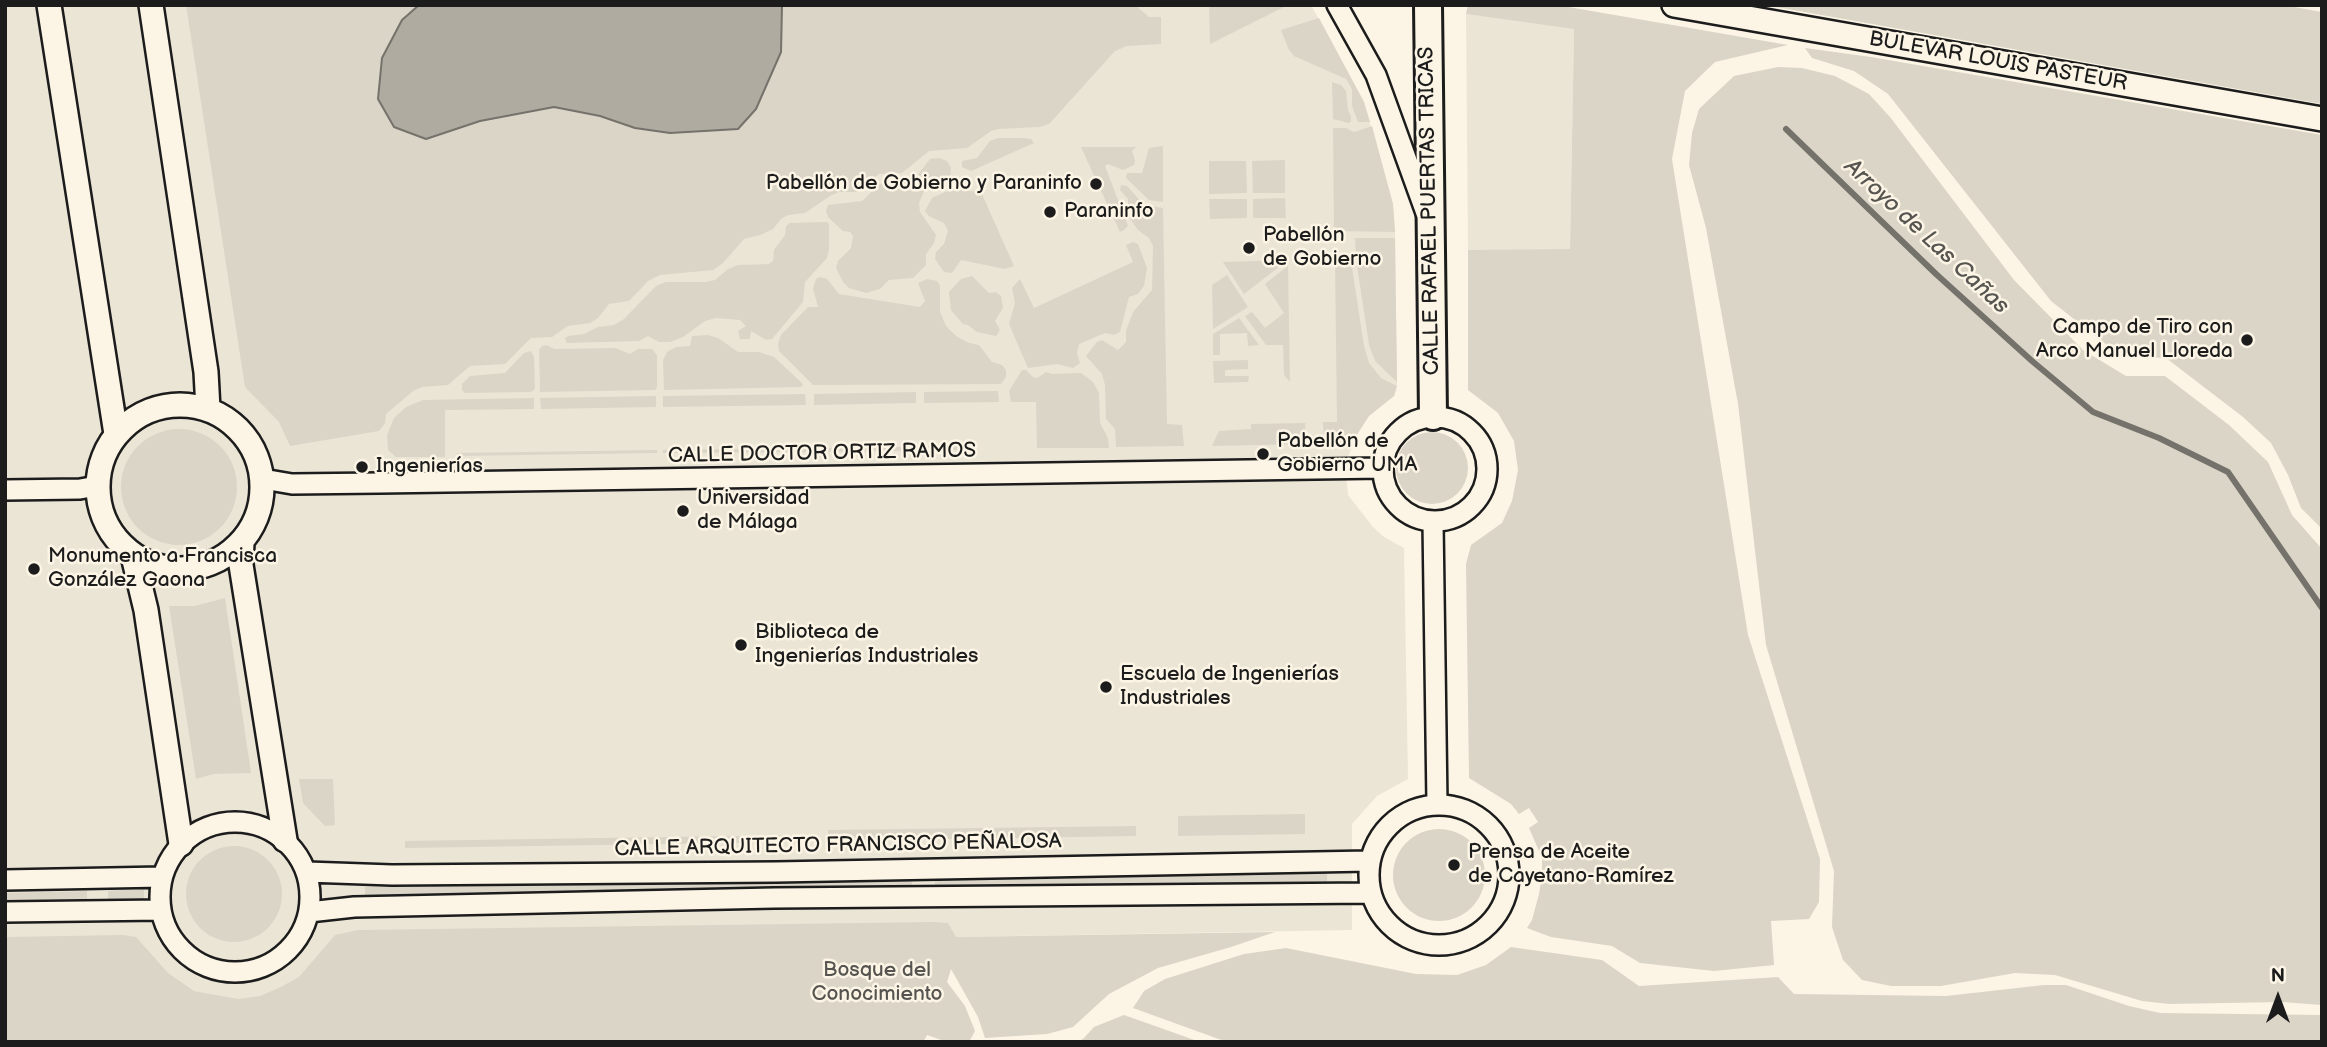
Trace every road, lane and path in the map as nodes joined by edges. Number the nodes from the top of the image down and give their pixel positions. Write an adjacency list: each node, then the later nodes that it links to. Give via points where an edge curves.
1 (49, 5): 10 (street)
2 (151, 5): 8 (street)
3 (1337, 5): 7 (street, via 1376,75)
4 (1428, 5): 7 (main road, CALLE RAFAEL PUERTAS TRICAS)
5 (1674, 5): 6 (street, BULEVAR LOUIS PASTEUR)
6 (2322, 118)
7 (1430, 224): 9 (main road, CALLE RAFAEL PUERTAS TRICAS)
8 (208, 409): 10 (street, via 158,407); 12 (street, via 245,436)
9 (1433, 416): 11 (street, via 1413,421 1397,432 1386,448); 15 (street, via 1465,425 1481,444 1488,468 1479,500 1467,512)
10 (116, 434): 13 (street, via 102,458)
11 (1382, 468): 12 (street, CALLE DOCTOR ORTIZ RAMOS, via 292,484); 15 (street, via 1391,499 1418,519)
12 (263, 478): 16 (street, via 262,502)
13 (96, 486): 14 (street); 17 (street, via 101,513 113,537)
14 (5, 490)
15 (1433, 522): 18 (street)
16 (242, 542): 17 (street, via 202,567 178,570); 19 (street, via 241,565)
17 (133, 556): 20 (street, via 146,610)
18 (1437, 804): 21 (street, via 1404,814 1388,826); 25 (street, via 1466,810 1486,822 1501,841 1508,863 1508,887 1486,928 1465,940 1442,945 1419,942 1397,932)
19 (285, 840): 20 (street, via 265,828 232,822 199,831); 22 (street)
20 (181, 844): 23 (street)
21 (1370, 861): 22 (street, CALLE ARQUITECTO FRANCISCO PEÑALOSA, via 748,872); 25 (street)
22 (307, 872): 28 (street)
23 (162, 877): 24 (street); 26 (street)
24 (5, 880)
25 (1370, 894): 28 (street, via 774,898 354,907)
26 (161, 910): 27 (street); 28 (street, via 168,932 182,950 195,961 223,971 268,965 287,952)
27 (5, 912)
28 (309, 912)

